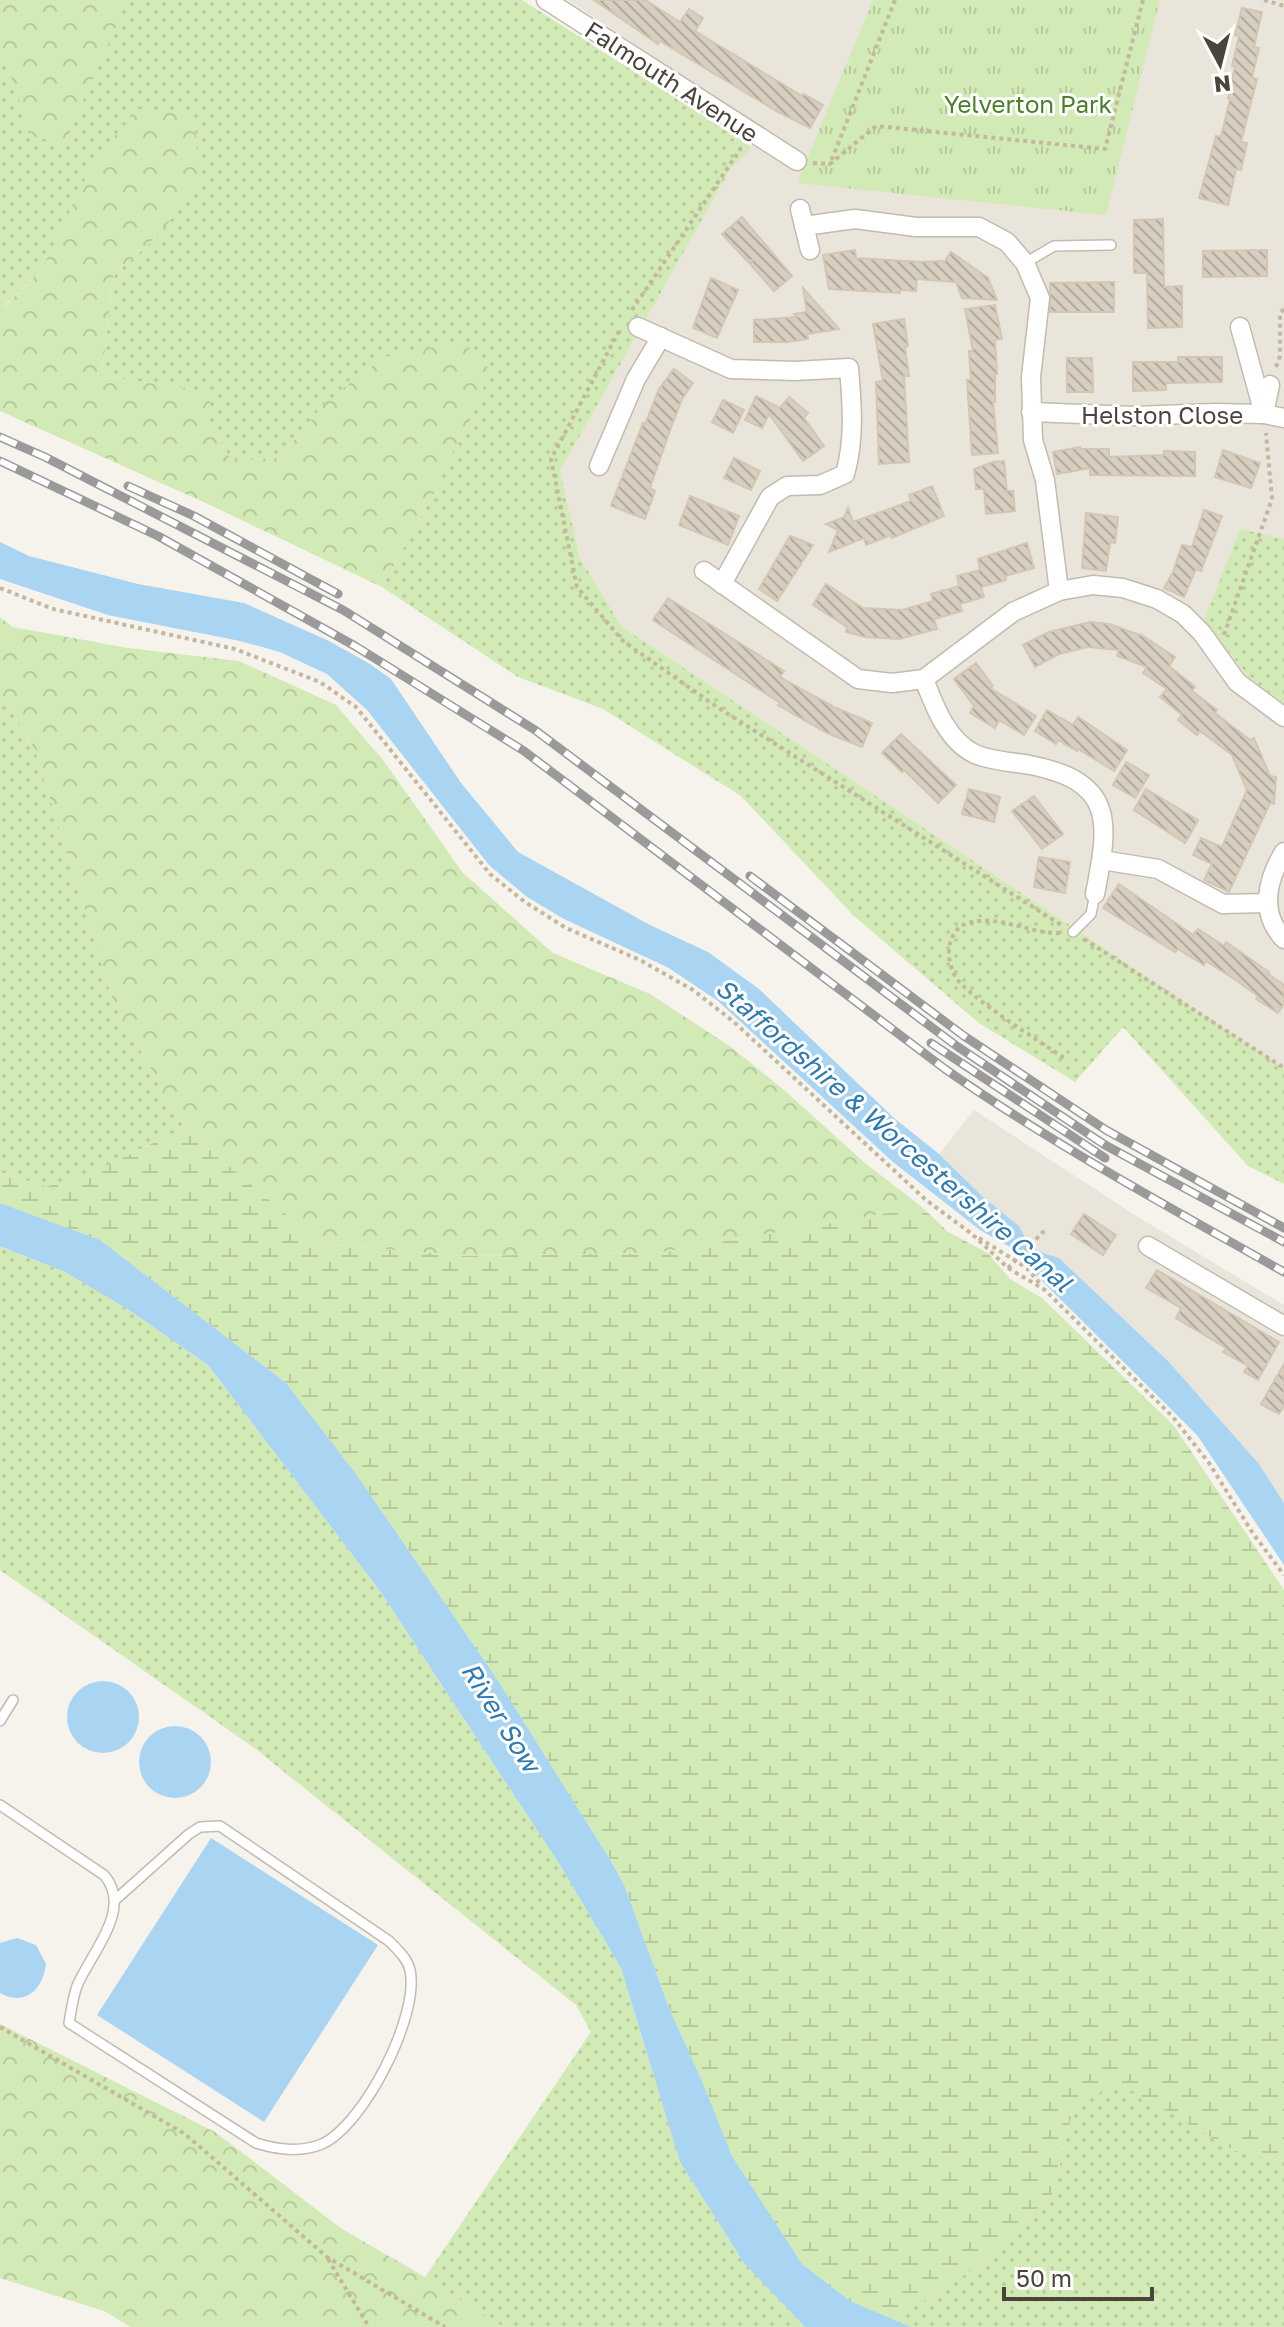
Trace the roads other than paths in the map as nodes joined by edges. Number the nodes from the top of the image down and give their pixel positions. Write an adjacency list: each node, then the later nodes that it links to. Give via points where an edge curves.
1 (546, 0): 2 (street, Falmouth Avenue)
2 (797, 161)
3 (1111, 245): 5 (lane, via 1054,246)
4 (810, 250): 5 (street, via 802,217 979,227 1007,242)
5 (1025, 263): 10 (street, via 1040,298)
6 (638, 327): 8 (street)
7 (1240, 327): 11 (street)
8 (661, 337): 13 (street, via 636,379); 15 (street, via 731,369 849,368 853,414 845,474 820,485 787,486 770,497)
9 (1270, 385): 11 (street, Helston Close)
10 (1031, 412): 11 (street, Helston Close); 16 (street)
11 (1264, 414): 12 (street)
12 (1284, 418)
13 (599, 466)
14 (704, 571): 15 (street)
15 (722, 584): 17 (street, via 858,679)
16 (1059, 591): 17 (street, via 1013,612); 18 (street, via 1093,585 1157,599 1183,614 1237,682)
17 (924, 679): 20 (street, via 937,712 974,754 1046,768 1089,789 1105,826)
18 (1284, 717)
19 (1284, 852): 22 (street, via 1269,885)
20 (1102, 860): 21 (street); 22 (street, via 1158,869 1223,904)
21 (1095, 894): 23 (lane, via 1091,914)
22 (1268, 903): 24 (street, via 1270,919)
23 (1073, 932)
24 (1284, 939)
25 (1148, 1246): 26 (street)
26 (1284, 1326)
27 (13, 1700): 28 (lane)
28 (0, 1721)
29 (0, 1805): 30 (lane, via 104,1875 113,1884)
30 (114, 1901): 30 (lane, via 98,1950 76,1988 69,2023 256,2143 275,2149 311,2148 351,2121 380,2078 407,2015 410,1969 389,1941 220,1826 200,1827 189,1834)

